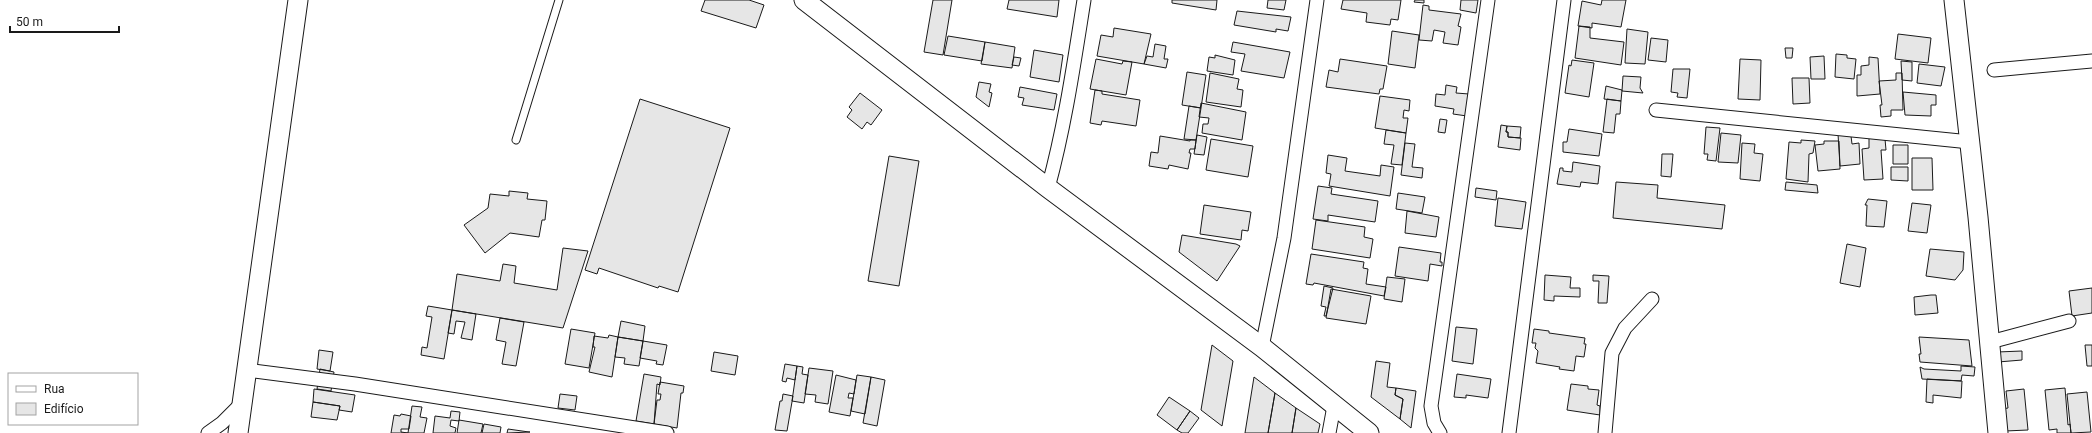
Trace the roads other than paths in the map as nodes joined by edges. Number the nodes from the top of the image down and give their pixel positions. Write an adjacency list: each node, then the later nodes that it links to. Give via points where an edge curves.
1 (298, 0): 20 (street)
2 (559, 0): 13 (lane)
3 (804, 0): 9 (street)
4 (1084, 0): 15 (street, via 1060,139)
5 (1317, 0): 19 (street, via 1284,238)
6 (1488, 0): 28 (street, via 1431,406 1434,423)
7 (1564, 0): 29 (street)
8 (1954, 0): 14 (street)
9 (822, 6): 15 (street)
10 (2092, 61): 11 (street)
11 (1994, 70)
12 (1656, 110): 14 (street)
13 (516, 140)
14 (1970, 142): 18 (street)
15 (1048, 188): 19 (street)
16 (1652, 299): 30 (street, via 1625,328 1612,353)
17 (2069, 321): 18 (street)
18 (1990, 342): 31 (street)
19 (1262, 347): 22 (street)
20 (246, 370): 21 (street); 25 (street, via 355,384)
21 (242, 403): 23 (street); 24 (street)
22 (1334, 406): 26 (street); 27 (street)
23 (208, 433)
24 (238, 433)
25 (667, 433)
26 (1329, 433)
27 (1369, 433)
28 (1440, 433)
29 (1509, 433)
30 (1605, 433)
31 (1998, 433)

